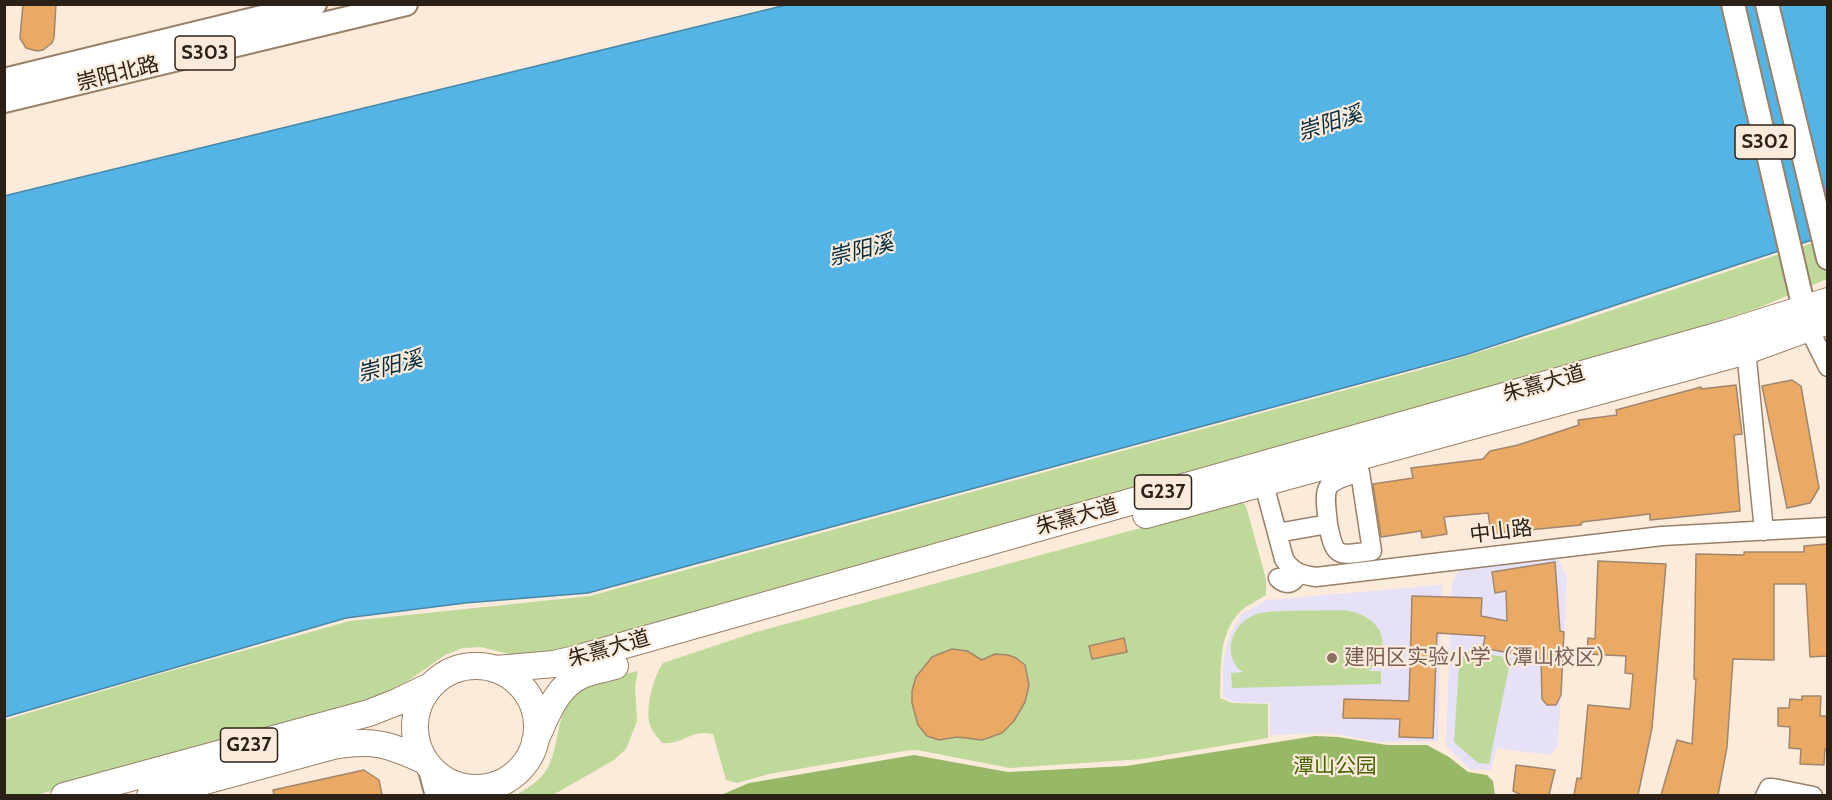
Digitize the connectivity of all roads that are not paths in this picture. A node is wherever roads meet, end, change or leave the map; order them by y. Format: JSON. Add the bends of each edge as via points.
{"nodes":[{"id":1,"x":315,"y":4,"type":"edge"},
{"id":2,"x":406,"y":4,"type":"edge"},
{"id":3,"x":1733,"y":4,"type":"edge"},
{"id":4,"x":1767,"y":4,"type":"edge"},
{"id":5,"x":4,"y":80,"type":"edge"},
{"id":6,"x":4,"y":101,"type":"edge"},
{"id":7,"x":1827,"y":258,"type":"edge"},
{"id":8,"x":1827,"y":301,"type":"edge"},
{"id":9,"x":1813,"y":319,"type":"edge"},
{"id":10,"x":1746,"y":350,"type":"junction"},
{"id":11,"x":1827,"y":367,"type":"edge"},
{"id":12,"x":1261,"y":475,"type":"junction"},
{"id":13,"x":1328,"y":524,"type":"dead end"},
{"id":14,"x":1827,"y":527,"type":"edge"},
{"id":15,"x":1764,"y":531,"type":"junction"},
{"id":16,"x":1277,"y":533,"type":"junction"},
{"id":17,"x":496,"y":669,"type":"junction"},
{"id":18,"x":430,"y":686,"type":"junction"},
{"id":19,"x":535,"y":741,"type":"junction"},
{"id":20,"x":427,"y":763,"type":"junction"},
{"id":21,"x":489,"y":790,"type":"edge"},
{"id":22,"x":64,"y":795,"type":"edge"},
{"id":23,"x":150,"y":795,"type":"edge"},
{"id":24,"x":437,"y":795,"type":"edge"},
{"id":25,"x":1765,"y":795,"type":"edge"},
{"id":26,"x":1813,"y":795,"type":"edge"}],
"edges":[{"from":1,"to":5,"type":"main road","name":"崇阳北路","number":"S303"},
{"from":2,"to":6,"type":"main road","name":"崇阳北路","number":"S303"},
{"from":3,"to":9,"type":"main road","number":"S302","via":[[1797,280]]},
{"from":4,"to":7,"type":"main road","number":"S302"},
{"from":8,"to":9,"type":"highway","name":"朱熹大道","number":"G237"},
{"from":9,"to":10,"type":"highway","name":"朱熹大道","number":"G237"},
{"from":9,"to":11,"type":"street"},
{"from":9,"to":12,"type":"highway","name":"朱熹大道","number":"G237"},
{"from":10,"to":12,"type":"highway","name":"朱熹大道","number":"G237"},
{"from":10,"to":15,"type":"street"},
{"from":12,"to":16,"type":"street","name":"中山路"},
{"from":12,"to":17,"type":"highway","name":"朱熹大道","number":"G237","via":[[579,658]]},
{"from":12,"to":19,"type":"highway","name":"朱熹大道","number":"G237","via":[[1073,534],[582,675],[559,694]]},
{"from":13,"to":16,"type":"street"},
{"from":14,"to":15,"type":"street","name":"中山路"},
{"from":15,"to":16,"type":"street","name":"中山路","via":[[1662,536],[1316,577],[1283,572]]},
{"from":17,"to":18,"type":"highway","number":"G237","via":[[460,667]]},
{"from":17,"to":19,"type":"highway","via":[[512,677],[533,705]]},
{"from":18,"to":20,"type":"highway","number":"G237","via":[[419,703],[415,722],[417,742]]},
{"from":18,"to":22,"type":"highway","number":"G237","via":[[369,712]]},
{"from":19,"to":21,"type":"highway","number":"G237","via":[[521,767]]},
{"from":20,"to":21,"type":"highway","number":"G237","via":[[453,783]]},
{"from":20,"to":23,"type":"highway","number":"G237","via":[[401,749],[358,741]]},
{"from":20,"to":24,"type":"main road"},
{"from":25,"to":26,"type":"street","via":[[1773,788]]}]}
